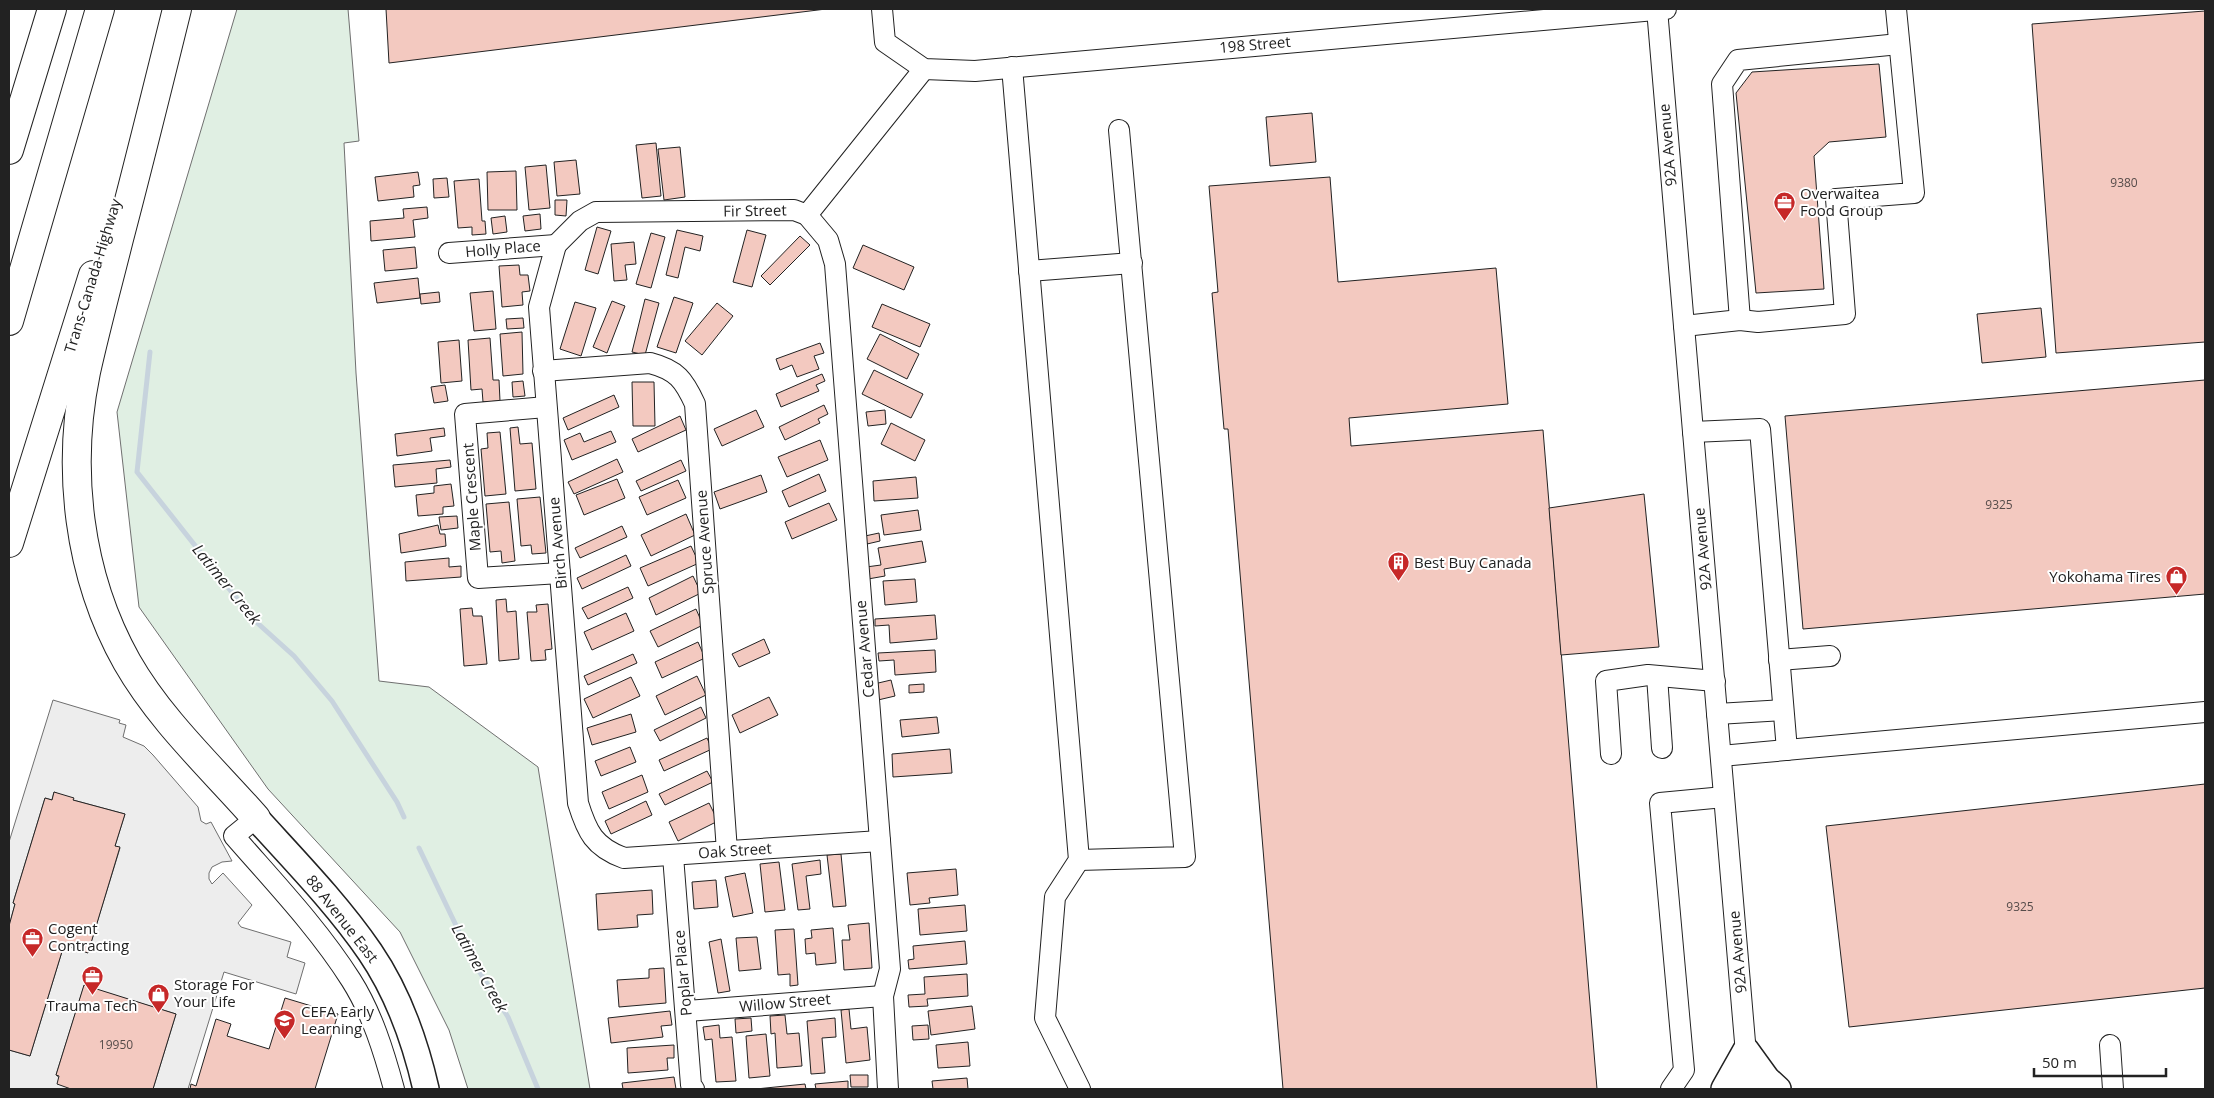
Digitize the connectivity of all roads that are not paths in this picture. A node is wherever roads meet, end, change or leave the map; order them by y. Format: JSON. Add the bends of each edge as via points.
{"nodes":[{"id":1,"x":52,"y":9,"type":"edge"},
{"id":2,"x":100,"y":9,"type":"edge"},
{"id":3,"x":177,"y":9,"type":"edge"},
{"id":4,"x":882,"y":9,"type":"edge"},
{"id":5,"x":1660,"y":9,"type":"edge"},
{"id":6,"x":1896,"y":9,"type":"edge"},
{"id":7,"x":1899,"y":44,"type":"junction"},
{"id":8,"x":1012,"y":67,"type":"junction"},
{"id":9,"x":924,"y":69,"type":"junction"},
{"id":10,"x":1119,"y":130,"type":"dead end"},
{"id":11,"x":9,"y":150,"type":"edge"},
{"id":12,"x":807,"y":215,"type":"junction"},
{"id":13,"x":556,"y":244,"type":"junction"},
{"id":14,"x":449,"y":253,"type":"dead end"},
{"id":15,"x":1132,"y":263,"type":"junction"},
{"id":16,"x":1029,"y":271,"type":"junction"},
{"id":17,"x":1740,"y":320,"type":"junction"},
{"id":18,"x":9,"y":321,"type":"edge"},
{"id":19,"x":1684,"y":326,"type":"junction"},
{"id":20,"x":543,"y":371,"type":"junction"},
{"id":21,"x":546,"y":407,"type":"junction"},
{"id":22,"x":1694,"y":432,"type":"junction"},
{"id":23,"x":9,"y":543,"type":"edge"},
{"id":24,"x":560,"y":573,"type":"junction"},
{"id":25,"x":1830,"y":656,"type":"dead end"},
{"id":26,"x":1779,"y":660,"type":"junction"},
{"id":27,"x":1657,"y":676,"type":"junction"},
{"id":28,"x":1715,"y":681,"type":"junction"},
{"id":29,"x":1783,"y":710,"type":"junction"},
{"id":30,"x":2205,"y":712,"type":"edge"},
{"id":31,"x":1718,"y":714,"type":"junction"},
{"id":32,"x":1662,"y":748,"type":"dead end"},
{"id":33,"x":1787,"y":750,"type":"junction"},
{"id":34,"x":1611,"y":754,"type":"dead end"},
{"id":35,"x":1721,"y":756,"type":"junction"},
{"id":36,"x":1724,"y":797,"type":"junction"},
{"id":37,"x":256,"y":818,"type":"junction"},
{"id":38,"x":594,"y":840,"type":"joint"},
{"id":39,"x":880,"y":841,"type":"junction"},
{"id":40,"x":727,"y":851,"type":"junction"},
{"id":41,"x":673,"y":856,"type":"junction"},
{"id":42,"x":1079,"y":860,"type":"junction"},
{"id":43,"x":883,"y":996,"type":"junction"},
{"id":44,"x":687,"y":1012,"type":"junction"},
{"id":45,"x":2110,"y":1045,"type":"dead end"},
{"id":46,"x":1746,"y":1050,"type":"junction"},
{"id":47,"x":394,"y":1089,"type":"edge"},
{"id":48,"x":426,"y":1089,"type":"edge"},
{"id":49,"x":694,"y":1089,"type":"edge"},
{"id":50,"x":888,"y":1089,"type":"edge"},
{"id":51,"x":1080,"y":1089,"type":"edge"},
{"id":52,"x":1671,"y":1089,"type":"edge"},
{"id":53,"x":1724,"y":1089,"type":"edge"},
{"id":54,"x":1749,"y":1089,"type":"edge"},
{"id":55,"x":1778,"y":1089,"type":"edge"},
{"id":56,"x":2114,"y":1089,"type":"edge"}],
"edges":[{"from":1,"to":11,"type":"highway"},
{"from":2,"to":18,"type":"highway"},
{"from":3,"to":23,"type":"highway","name":"Trans-Canada Highway"},
{"from":3,"to":37,"type":"highway","via":[[86,374],[78,439],[77,488],[82,534],[93,580],[126,661],[177,729]]},
{"from":4,"to":9,"type":"street","via":[[885,42]]},
{"from":5,"to":8,"type":"street","name":"198 Street"},
{"from":5,"to":19,"type":"street","name":"92A Avenue"},
{"from":6,"to":7,"type":"street"},
{"from":7,"to":17,"type":"street","via":[[1738,60],[1722,84]]},
{"from":7,"to":17,"type":"street","via":[[1914,193],[1836,199],[1845,314],[1758,322]]},
{"from":8,"to":9,"type":"street","name":"198 Street","via":[[975,71]]},
{"from":8,"to":16,"type":"street"},
{"from":9,"to":12,"type":"street","name":"Fir Street"},
{"from":10,"to":15,"type":"street"},
{"from":12,"to":13,"type":"street","name":"Fir Street","via":[[794,210],[596,212]]},
{"from":12,"to":39,"type":"street","name":"Cedar Avenue","via":[[828,240],[835,264]]},
{"from":13,"to":14,"type":"street","name":"Holly Place"},
{"from":13,"to":20,"type":"street","name":"Birch Avenue","via":[[539,307]]},
{"from":15,"to":16,"type":"street"},
{"from":15,"to":42,"type":"street","via":[[1185,857]]},
{"from":16,"to":42,"type":"street"},
{"from":17,"to":19,"type":"street"},
{"from":19,"to":22,"type":"street","name":"92A Avenue"},
{"from":20,"to":21,"type":"street","name":"Birch Avenue"},
{"from":20,"to":40,"type":"street","name":"Spruce Avenue","via":[[650,363],[677,374],[695,404]]},
{"from":21,"to":24,"type":"street","name":"Birch Avenue"},
{"from":21,"to":24,"type":"street","name":"Maple Crescent","via":[[465,414],[478,578]]},
{"from":22,"to":26,"type":"street","via":[[1760,429]]},
{"from":22,"to":28,"type":"street","name":"92A Avenue"},
{"from":24,"to":38,"type":"street","name":"Birch Avenue","via":[[578,803]]},
{"from":25,"to":26,"type":"street"},
{"from":26,"to":29,"type":"street"},
{"from":27,"to":28,"type":"street"},
{"from":27,"to":32,"type":"street"},
{"from":27,"to":34,"type":"street","via":[[1606,681]]},
{"from":28,"to":31,"type":"street","name":"92A Avenue"},
{"from":29,"to":31,"type":"street"},
{"from":29,"to":33,"type":"street"},
{"from":30,"to":33,"type":"street"},
{"from":31,"to":35,"type":"street","name":"92A Avenue"},
{"from":33,"to":35,"type":"street"},
{"from":35,"to":36,"type":"street","name":"92A Avenue"},
{"from":36,"to":46,"type":"street","name":"92A Avenue"},
{"from":36,"to":52,"type":"street","via":[[1660,803],[1684,1070]]},
{"from":37,"to":47,"type":"street","name":"88 Avenue East","via":[[234,836],[304,917],[352,981],[385,1055]]},
{"from":37,"to":48,"type":"main road","name":"88 Avenue East","via":[[313,880],[371,952],[395,996],[417,1049]]},
{"from":38,"to":41,"type":"street","name":"Oak Street","via":[[608,852],[624,858]]},
{"from":39,"to":40,"type":"street","name":"Oak Street"},
{"from":39,"to":43,"type":"street","name":"Cedar Avenue","via":[[890,969]]},
{"from":40,"to":41,"type":"street","name":"Oak Street"},
{"from":41,"to":44,"type":"street","name":"Poplar Place"},
{"from":42,"to":51,"type":"street","via":[[1055,897],[1045,1018]]},
{"from":43,"to":44,"type":"street","name":"Willow Street"},
{"from":43,"to":50,"type":"street","name":"Cedar Avenue"},
{"from":44,"to":49,"type":"street","name":"Poplar Place","via":[[691,1085]]},
{"from":45,"to":56,"type":"street"},
{"from":46,"to":53,"type":"main road"},
{"from":46,"to":54,"type":"street","name":"92A Avenue"},
{"from":46,"to":55,"type":"main road"}]}
